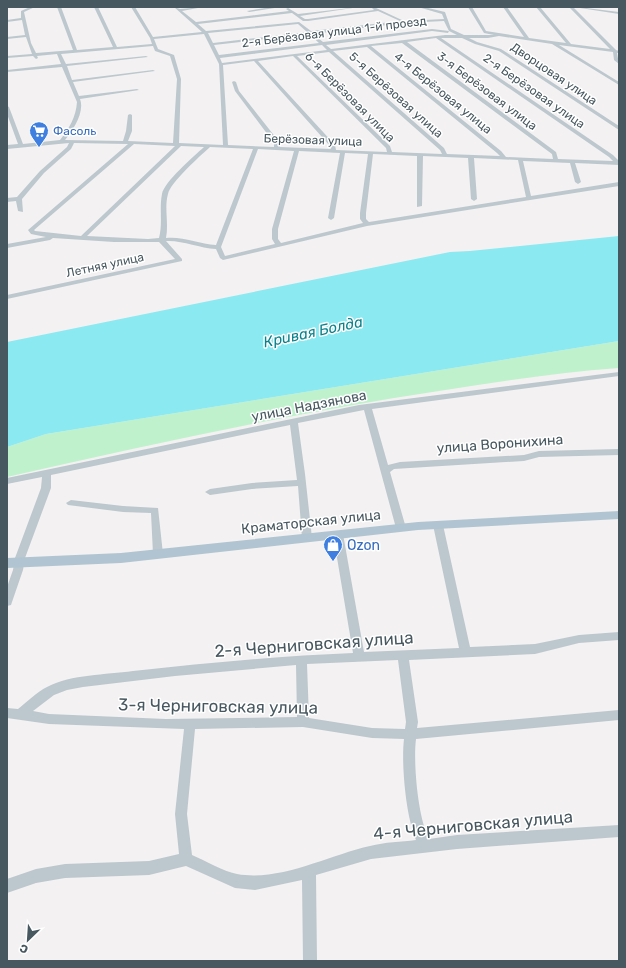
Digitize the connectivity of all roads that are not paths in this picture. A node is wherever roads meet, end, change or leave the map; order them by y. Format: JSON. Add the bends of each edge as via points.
{"nodes":[{"id":1,"x":33,"y":7,"type":"edge"},
{"id":2,"x":59,"y":7,"type":"edge"},
{"id":3,"x":96,"y":7,"type":"edge"},
{"id":4,"x":133,"y":7,"type":"edge"},
{"id":5,"x":201,"y":7,"type":"edge"},
{"id":6,"x":279,"y":7,"type":"edge"},
{"id":7,"x":285,"y":7,"type":"edge"},
{"id":8,"x":357,"y":7,"type":"edge"},
{"id":9,"x":372,"y":7,"type":"edge"},
{"id":10,"x":420,"y":7,"type":"edge"},
{"id":11,"x":470,"y":7,"type":"edge"},
{"id":12,"x":505,"y":7,"type":"edge"},
{"id":13,"x":538,"y":7,"type":"edge"},
{"id":14,"x":571,"y":7,"type":"edge"},
{"id":15,"x":580,"y":7,"type":"edge"},
{"id":16,"x":178,"y":8,"type":"edge"},
{"id":17,"x":379,"y":10,"type":"junction"},
{"id":18,"x":242,"y":12,"type":"dead end"},
{"id":19,"x":293,"y":12,"type":"junction"},
{"id":20,"x":618,"y":13,"type":"edge"},
{"id":21,"x":220,"y":15,"type":"dead end"},
{"id":22,"x":298,"y":15,"type":"junction"},
{"id":23,"x":24,"y":19,"type":"junction"},
{"id":24,"x":190,"y":19,"type":"junction"},
{"id":25,"x":446,"y":20,"type":"junction"},
{"id":26,"x":7,"y":21,"type":"edge"},
{"id":27,"x":418,"y":21,"type":"junction"},
{"id":28,"x":404,"y":22,"type":"junction"},
{"id":29,"x":196,"y":23,"type":"junction"},
{"id":30,"x":439,"y":30,"type":"junction"},
{"id":31,"x":453,"y":32,"type":"junction"},
{"id":32,"x":206,"y":33,"type":"junction"},
{"id":33,"x":311,"y":33,"type":"junction"},
{"id":34,"x":500,"y":34,"type":"junction"},
{"id":35,"x":28,"y":36,"type":"junction"},
{"id":36,"x":462,"y":36,"type":"junction"},
{"id":37,"x":436,"y":37,"type":"junction"},
{"id":38,"x":7,"y":38,"type":"edge"},
{"id":39,"x":152,"y":38,"type":"junction"},
{"id":40,"x":527,"y":38,"type":"junction"},
{"id":41,"x":403,"y":41,"type":"junction"},
{"id":42,"x":554,"y":42,"type":"junction"},
{"id":43,"x":155,"y":44,"type":"junction"},
{"id":44,"x":211,"y":44,"type":"junction"},
{"id":45,"x":323,"y":44,"type":"junction"},
{"id":46,"x":569,"y":44,"type":"junction"},
{"id":47,"x":368,"y":46,"type":"junction"},
{"id":48,"x":115,"y":47,"type":"junction"},
{"id":49,"x":332,"y":50,"type":"junction"},
{"id":50,"x":75,"y":51,"type":"junction"},
{"id":51,"x":613,"y":51,"type":"junction"},
{"id":52,"x":619,"y":52,"type":"edge"},
{"id":53,"x":59,"y":53,"type":"junction"},
{"id":54,"x":34,"y":54,"type":"junction"},
{"id":55,"x":294,"y":55,"type":"junction"},
{"id":56,"x":146,"y":56,"type":"dead end"},
{"id":57,"x":7,"y":57,"type":"edge"},
{"id":58,"x":217,"y":57,"type":"junction"},
{"id":59,"x":255,"y":60,"type":"junction"},
{"id":60,"x":619,"y":63,"type":"edge"},
{"id":61,"x":221,"y":64,"type":"junction"},
{"id":62,"x":65,"y":66,"type":"junction"},
{"id":63,"x":39,"y":67,"type":"junction"},
{"id":64,"x":7,"y":71,"type":"edge"},
{"id":65,"x":152,"y":71,"type":"dead end"},
{"id":66,"x":71,"y":81,"type":"junction"},
{"id":67,"x":234,"y":82,"type":"dead end"},
{"id":68,"x":619,"y":84,"type":"edge"},
{"id":69,"x":137,"y":90,"type":"dead end"},
{"id":70,"x":78,"y":98,"type":"junction"},
{"id":71,"x":7,"y":107,"type":"edge"},
{"id":72,"x":130,"y":115,"type":"dead end"},
{"id":73,"x":619,"y":128,"type":"edge"},
{"id":74,"x":62,"y":141,"type":"junction"},
{"id":75,"x":73,"y":141,"type":"junction"},
{"id":76,"x":125,"y":142,"type":"junction"},
{"id":77,"x":132,"y":143,"type":"junction"},
{"id":78,"x":177,"y":144,"type":"junction"},
{"id":79,"x":21,"y":145,"type":"junction"},
{"id":80,"x":208,"y":146,"type":"junction"},
{"id":81,"x":226,"y":146,"type":"junction"},
{"id":82,"x":7,"y":147,"type":"edge"},
{"id":83,"x":256,"y":148,"type":"junction"},
{"id":84,"x":277,"y":148,"type":"junction"},
{"id":85,"x":297,"y":149,"type":"junction"},
{"id":86,"x":334,"y":151,"type":"junction"},
{"id":87,"x":343,"y":151,"type":"junction"},
{"id":88,"x":371,"y":152,"type":"junction"},
{"id":89,"x":390,"y":153,"type":"junction"},
{"id":90,"x":420,"y":154,"type":"junction"},
{"id":91,"x":445,"y":155,"type":"junction"},
{"id":92,"x":471,"y":156,"type":"junction"},
{"id":93,"x":504,"y":158,"type":"junction"},
{"id":94,"x":520,"y":158,"type":"junction"},
{"id":95,"x":556,"y":160,"type":"junction"},
{"id":96,"x":572,"y":161,"type":"junction"},
{"id":97,"x":618,"y":163,"type":"edge"},
{"id":98,"x":578,"y":182,"type":"dead end"},
{"id":99,"x":619,"y":184,"type":"edge"},
{"id":100,"x":529,"y":198,"type":"junction"},
{"id":101,"x":19,"y":199,"type":"junction"},
{"id":102,"x":474,"y":199,"type":"dead end"},
{"id":103,"x":7,"y":200,"type":"edge"},
{"id":104,"x":419,"y":206,"type":"dead end"},
{"id":105,"x":21,"y":211,"type":"dead end"},
{"id":106,"x":331,"y":218,"type":"dead end"},
{"id":107,"x":367,"y":224,"type":"junction"},
{"id":108,"x":53,"y":236,"type":"junction"},
{"id":109,"x":82,"y":238,"type":"junction"},
{"id":110,"x":162,"y":239,"type":"junction"},
{"id":111,"x":279,"y":245,"type":"junction"},
{"id":112,"x":7,"y":246,"type":"edge"},
{"id":113,"x":218,"y":247,"type":"junction"},
{"id":114,"x":7,"y":297,"type":"edge"},
{"id":115,"x":619,"y":374,"type":"edge"},
{"id":116,"x":367,"y":407,"type":"junction"},
{"id":117,"x":294,"y":422,"type":"junction"},
{"id":118,"x":619,"y":452,"type":"edge"},
{"id":119,"x":384,"y":471,"type":"junction"},
{"id":120,"x":46,"y":472,"type":"junction"},
{"id":121,"x":7,"y":481,"type":"edge"},
{"id":122,"x":301,"y":483,"type":"junction"},
{"id":123,"x":210,"y":492,"type":"dead end"},
{"id":124,"x":71,"y":503,"type":"dead end"},
{"id":125,"x":619,"y":515,"type":"edge"},
{"id":126,"x":438,"y":525,"type":"junction"},
{"id":127,"x":401,"y":528,"type":"junction"},
{"id":128,"x":338,"y":534,"type":"junction"},
{"id":129,"x":307,"y":538,"type":"junction"},
{"id":130,"x":158,"y":554,"type":"junction"},
{"id":131,"x":7,"y":563,"type":"edge"},
{"id":132,"x":19,"y":563,"type":"junction"},
{"id":133,"x":7,"y":602,"type":"edge"},
{"id":134,"x":619,"y":636,"type":"edge"},
{"id":135,"x":466,"y":653,"type":"junction"},
{"id":136,"x":403,"y":655,"type":"junction"},
{"id":137,"x":359,"y":657,"type":"junction"},
{"id":138,"x":301,"y":660,"type":"junction"},
{"id":139,"x":7,"y":713,"type":"edge"},
{"id":140,"x":20,"y":714,"type":"junction"},
{"id":141,"x":619,"y":715,"type":"edge"},
{"id":142,"x":303,"y":722,"type":"junction"},
{"id":143,"x":190,"y":724,"type":"junction"},
{"id":144,"x":410,"y":734,"type":"junction"},
{"id":145,"x":619,"y":831,"type":"edge"},
{"id":146,"x":425,"y":845,"type":"junction"},
{"id":147,"x":186,"y":859,"type":"junction"},
{"id":148,"x":309,"y":872,"type":"junction"},
{"id":149,"x":7,"y":886,"type":"edge"},
{"id":150,"x":310,"y":961,"type":"edge"}],
"edges":[{"from":1,"to":23,"type":"street","via":[[22,11]]},
{"from":2,"to":50,"type":"street"},
{"from":3,"to":48,"type":"street"},
{"from":4,"to":39,"type":"street"},
{"from":5,"to":16,"type":"street"},
{"from":6,"to":18,"type":"street"},
{"from":7,"to":19,"type":"street"},
{"from":8,"to":22,"type":"street"},
{"from":9,"to":17,"type":"street"},
{"from":10,"to":25,"type":"street","via":[[444,13]]},
{"from":11,"to":34,"type":"street","via":[[485,32]]},
{"from":12,"to":40,"type":"street"},
{"from":13,"to":46,"type":"street"},
{"from":14,"to":51,"type":"street"},
{"from":15,"to":20,"type":"street"},
{"from":16,"to":24,"type":"street"},
{"from":17,"to":22,"type":"street","via":[[308,20]]},
{"from":17,"to":28,"type":"street"},
{"from":19,"to":22,"type":"street"},
{"from":19,"to":29,"type":"street"},
{"from":21,"to":24,"type":"street"},
{"from":23,"to":26,"type":"street"},
{"from":23,"to":35,"type":"street"},
{"from":24,"to":29,"type":"street"},
{"from":25,"to":27,"type":"street"},
{"from":25,"to":31,"type":"street","via":[[448,28]]},
{"from":27,"to":28,"type":"street"},
{"from":27,"to":30,"type":"street"},
{"from":28,"to":33,"type":"street"},
{"from":29,"to":32,"type":"street"},
{"from":30,"to":31,"type":"street","name":"2-я Берёзовая улица 1-й проезд"},
{"from":30,"to":45,"type":"street","name":"2-я Берёзовая улица 1-й проезд"},
{"from":31,"to":36,"type":"street","name":"Дворцовая улица"},
{"from":32,"to":33,"type":"street","name":"5-я Берёзовая улица","via":[[300,23]]},
{"from":32,"to":39,"type":"street"},
{"from":32,"to":44,"type":"street"},
{"from":33,"to":44,"type":"street"},
{"from":33,"to":45,"type":"street","name":"5-я Берёзовая улица"},
{"from":34,"to":36,"type":"street"},
{"from":34,"to":40,"type":"street"},
{"from":35,"to":38,"type":"street"},
{"from":35,"to":54,"type":"street"},
{"from":36,"to":37,"type":"street"},
{"from":36,"to":73,"type":"street","name":"Дворцовая улица","via":[[500,50]]},
{"from":37,"to":41,"type":"street"},
{"from":37,"to":97,"type":"street","name":"2-я Берёзовая улица"},
{"from":39,"to":43,"type":"street"},
{"from":40,"to":42,"type":"street"},
{"from":41,"to":47,"type":"street"},
{"from":41,"to":95,"type":"street","name":"3-я Берёзовая улица","via":[[554,153]]},
{"from":42,"to":46,"type":"street"},
{"from":42,"to":68,"type":"street"},
{"from":43,"to":48,"type":"street"},
{"from":43,"to":78,"type":"street","via":[[158,51],[172,55],[178,74]]},
{"from":44,"to":58,"type":"street"},
{"from":45,"to":49,"type":"street","name":"5-я Берёзовая улица"},
{"from":45,"to":58,"type":"street","name":"2-я Берёзовая улица 1-й проезд"},
{"from":46,"to":51,"type":"street"},
{"from":47,"to":49,"type":"street"},
{"from":47,"to":93,"type":"street","name":"4-я Берёзовая улица"},
{"from":48,"to":50,"type":"street"},
{"from":49,"to":55,"type":"street"},
{"from":49,"to":91,"type":"street","name":"5-я Берёзовая улица","via":[[442,149]]},
{"from":50,"to":53,"type":"street"},
{"from":51,"to":52,"type":"street"},
{"from":51,"to":60,"type":"street"},
{"from":53,"to":54,"type":"street"},
{"from":53,"to":62,"type":"street"},
{"from":54,"to":57,"type":"street"},
{"from":54,"to":63,"type":"street"},
{"from":55,"to":59,"type":"street"},
{"from":55,"to":89,"type":"street","name":"6-я Берёзовая улица","via":[[388,147]]},
{"from":56,"to":62,"type":"street"},
{"from":58,"to":61,"type":"street"},
{"from":59,"to":61,"type":"street"},
{"from":59,"to":86,"type":"street","via":[[333,146]]},
{"from":61,"to":81,"type":"street"},
{"from":62,"to":63,"type":"street"},
{"from":62,"to":66,"type":"street"},
{"from":63,"to":64,"type":"street"},
{"from":65,"to":66,"type":"street"},
{"from":66,"to":70,"type":"street"},
{"from":67,"to":84,"type":"street","via":[[237,91],[277,143]]},
{"from":69,"to":70,"type":"street"},
{"from":70,"to":74,"type":"street","via":[[80,106],[70,130]]},
{"from":71,"to":79,"type":"street"},
{"from":72,"to":76,"type":"street"},
{"from":74,"to":75,"type":"street","name":"Берёзовая улица"},
{"from":74,"to":79,"type":"street","name":"Берёзовая улица"},
{"from":75,"to":76,"type":"street","name":"Берёзовая улица"},
{"from":75,"to":101,"type":"street"},
{"from":76,"to":77,"type":"street","name":"Берёзовая улица"},
{"from":77,"to":78,"type":"street","name":"Берёзовая улица"},
{"from":77,"to":108,"type":"street","via":[[31,230],[33,233]]},
{"from":78,"to":80,"type":"street","name":"Берёзовая улица"},
{"from":78,"to":109,"type":"street","via":[[176,148]]},
{"from":79,"to":82,"type":"street","name":"Берёзовая улица"},
{"from":80,"to":81,"type":"street","name":"Берёзовая улица"},
{"from":80,"to":110,"type":"street","via":[[165,192],[165,227]]},
{"from":81,"to":83,"type":"street","name":"Берёзовая улица"},
{"from":83,"to":84,"type":"street","name":"Берёзовая улица"},
{"from":83,"to":113,"type":"street"},
{"from":84,"to":85,"type":"street","name":"Берёзовая улица"},
{"from":85,"to":86,"type":"street","name":"Берёзовая улица"},
{"from":85,"to":111,"type":"street","via":[[275,229],[275,239]]},
{"from":86,"to":87,"type":"street","name":"Берёзовая улица"},
{"from":87,"to":88,"type":"street","name":"Берёзовая улица"},
{"from":87,"to":106,"type":"street"},
{"from":88,"to":89,"type":"street","name":"Берёзовая улица"},
{"from":88,"to":107,"type":"street","via":[[363,219]]},
{"from":89,"to":90,"type":"street","name":"Берёзовая улица"},
{"from":90,"to":91,"type":"street","name":"Берёзовая улица"},
{"from":90,"to":104,"type":"street"},
{"from":91,"to":92,"type":"street","name":"Берёзовая улица"},
{"from":92,"to":93,"type":"street","name":"Берёзовая улица"},
{"from":92,"to":102,"type":"street"},
{"from":93,"to":94,"type":"street","name":"Берёзовая улица"},
{"from":94,"to":95,"type":"street","name":"Берёзовая улица"},
{"from":94,"to":100,"type":"street"},
{"from":95,"to":96,"type":"street","name":"Берёзовая улица"},
{"from":96,"to":97,"type":"street","name":"Берёзовая улица"},
{"from":96,"to":98,"type":"street"},
{"from":99,"to":100,"type":"street"},
{"from":100,"to":107,"type":"street"},
{"from":101,"to":103,"type":"street"},
{"from":101,"to":105,"type":"street"},
{"from":107,"to":111,"type":"street"},
{"from":108,"to":109,"type":"street"},
{"from":108,"to":112,"type":"street"},
{"from":109,"to":110,"type":"street","via":[[136,241]]},
{"from":110,"to":113,"type":"street","via":[[172,238],[202,246]]},
{"from":110,"to":114,"type":"street","name":"Летняя улица","via":[[164,245],[180,260]]},
{"from":111,"to":113,"type":"street","via":[[223,258]]},
{"from":115,"to":116,"type":"street","name":"улица Надзянова"},
{"from":116,"to":117,"type":"street","name":"улица Надзянова"},
{"from":116,"to":119,"type":"street"},
{"from":117,"to":120,"type":"street","name":"улица Надзянова"},
{"from":117,"to":122,"type":"street"},
{"from":118,"to":119,"type":"street","name":"улица Воронихина","via":[[539,454],[524,458],[400,465]]},
{"from":119,"to":127,"type":"street"},
{"from":120,"to":121,"type":"street","name":"улица Надзянова"},
{"from":120,"to":132,"type":"street","via":[[46,488]]},
{"from":122,"to":123,"type":"street"},
{"from":122,"to":129,"type":"street"},
{"from":124,"to":130,"type":"street","via":[[155,510]]},
{"from":125,"to":126,"type":"main road","name":"Краматорская улица"},
{"from":126,"to":127,"type":"main road","name":"Краматорская улица"},
{"from":126,"to":135,"type":"street"},
{"from":127,"to":128,"type":"main road","name":"Краматорская улица"},
{"from":128,"to":129,"type":"main road","name":"Краматорская улица"},
{"from":128,"to":137,"type":"street"},
{"from":129,"to":130,"type":"main road","name":"Краматорская улица"},
{"from":130,"to":132,"type":"main road","name":"Краматорская улица"},
{"from":131,"to":132,"type":"main road","name":"Краматорская улица"},
{"from":132,"to":133,"type":"street"},
{"from":134,"to":135,"type":"street","name":"2-я Черниговская улица","via":[[579,638],[535,649]]},
{"from":135,"to":136,"type":"street","name":"2-я Черниговская улица"},
{"from":136,"to":137,"type":"street","name":"2-я Черниговская улица"},
{"from":136,"to":144,"type":"street","via":[[412,722]]},
{"from":137,"to":138,"type":"street","name":"2-я Черниговская улица"},
{"from":138,"to":140,"type":"street","name":"2-я Черниговская улица","via":[[175,671],[67,685],[50,691]]},
{"from":138,"to":142,"type":"street"},
{"from":139,"to":140,"type":"street","name":"3-я Черниговская улица"},
{"from":140,"to":143,"type":"street","name":"3-я Черниговская улица","via":[[49,719]]},
{"from":141,"to":144,"type":"street","name":"3-я Черниговская улица"},
{"from":142,"to":143,"type":"street","name":"3-я Черниговская улица"},
{"from":142,"to":144,"type":"street","name":"3-я Черниговская улица","via":[[372,733]]},
{"from":143,"to":147,"type":"street","via":[[182,814]]},
{"from":144,"to":146,"type":"street","via":[[408,756],[416,823]]},
{"from":145,"to":146,"type":"street","name":"4-я Черниговская улица"},
{"from":146,"to":148,"type":"street","name":"4-я Черниговская улица","via":[[371,852]]},
{"from":147,"to":148,"type":"street","name":"4-я Черниговская улица","via":[[242,882],[255,883]]},
{"from":147,"to":149,"type":"street","via":[[149,868],[64,871],[36,876]]},
{"from":148,"to":150,"type":"street"}]}
